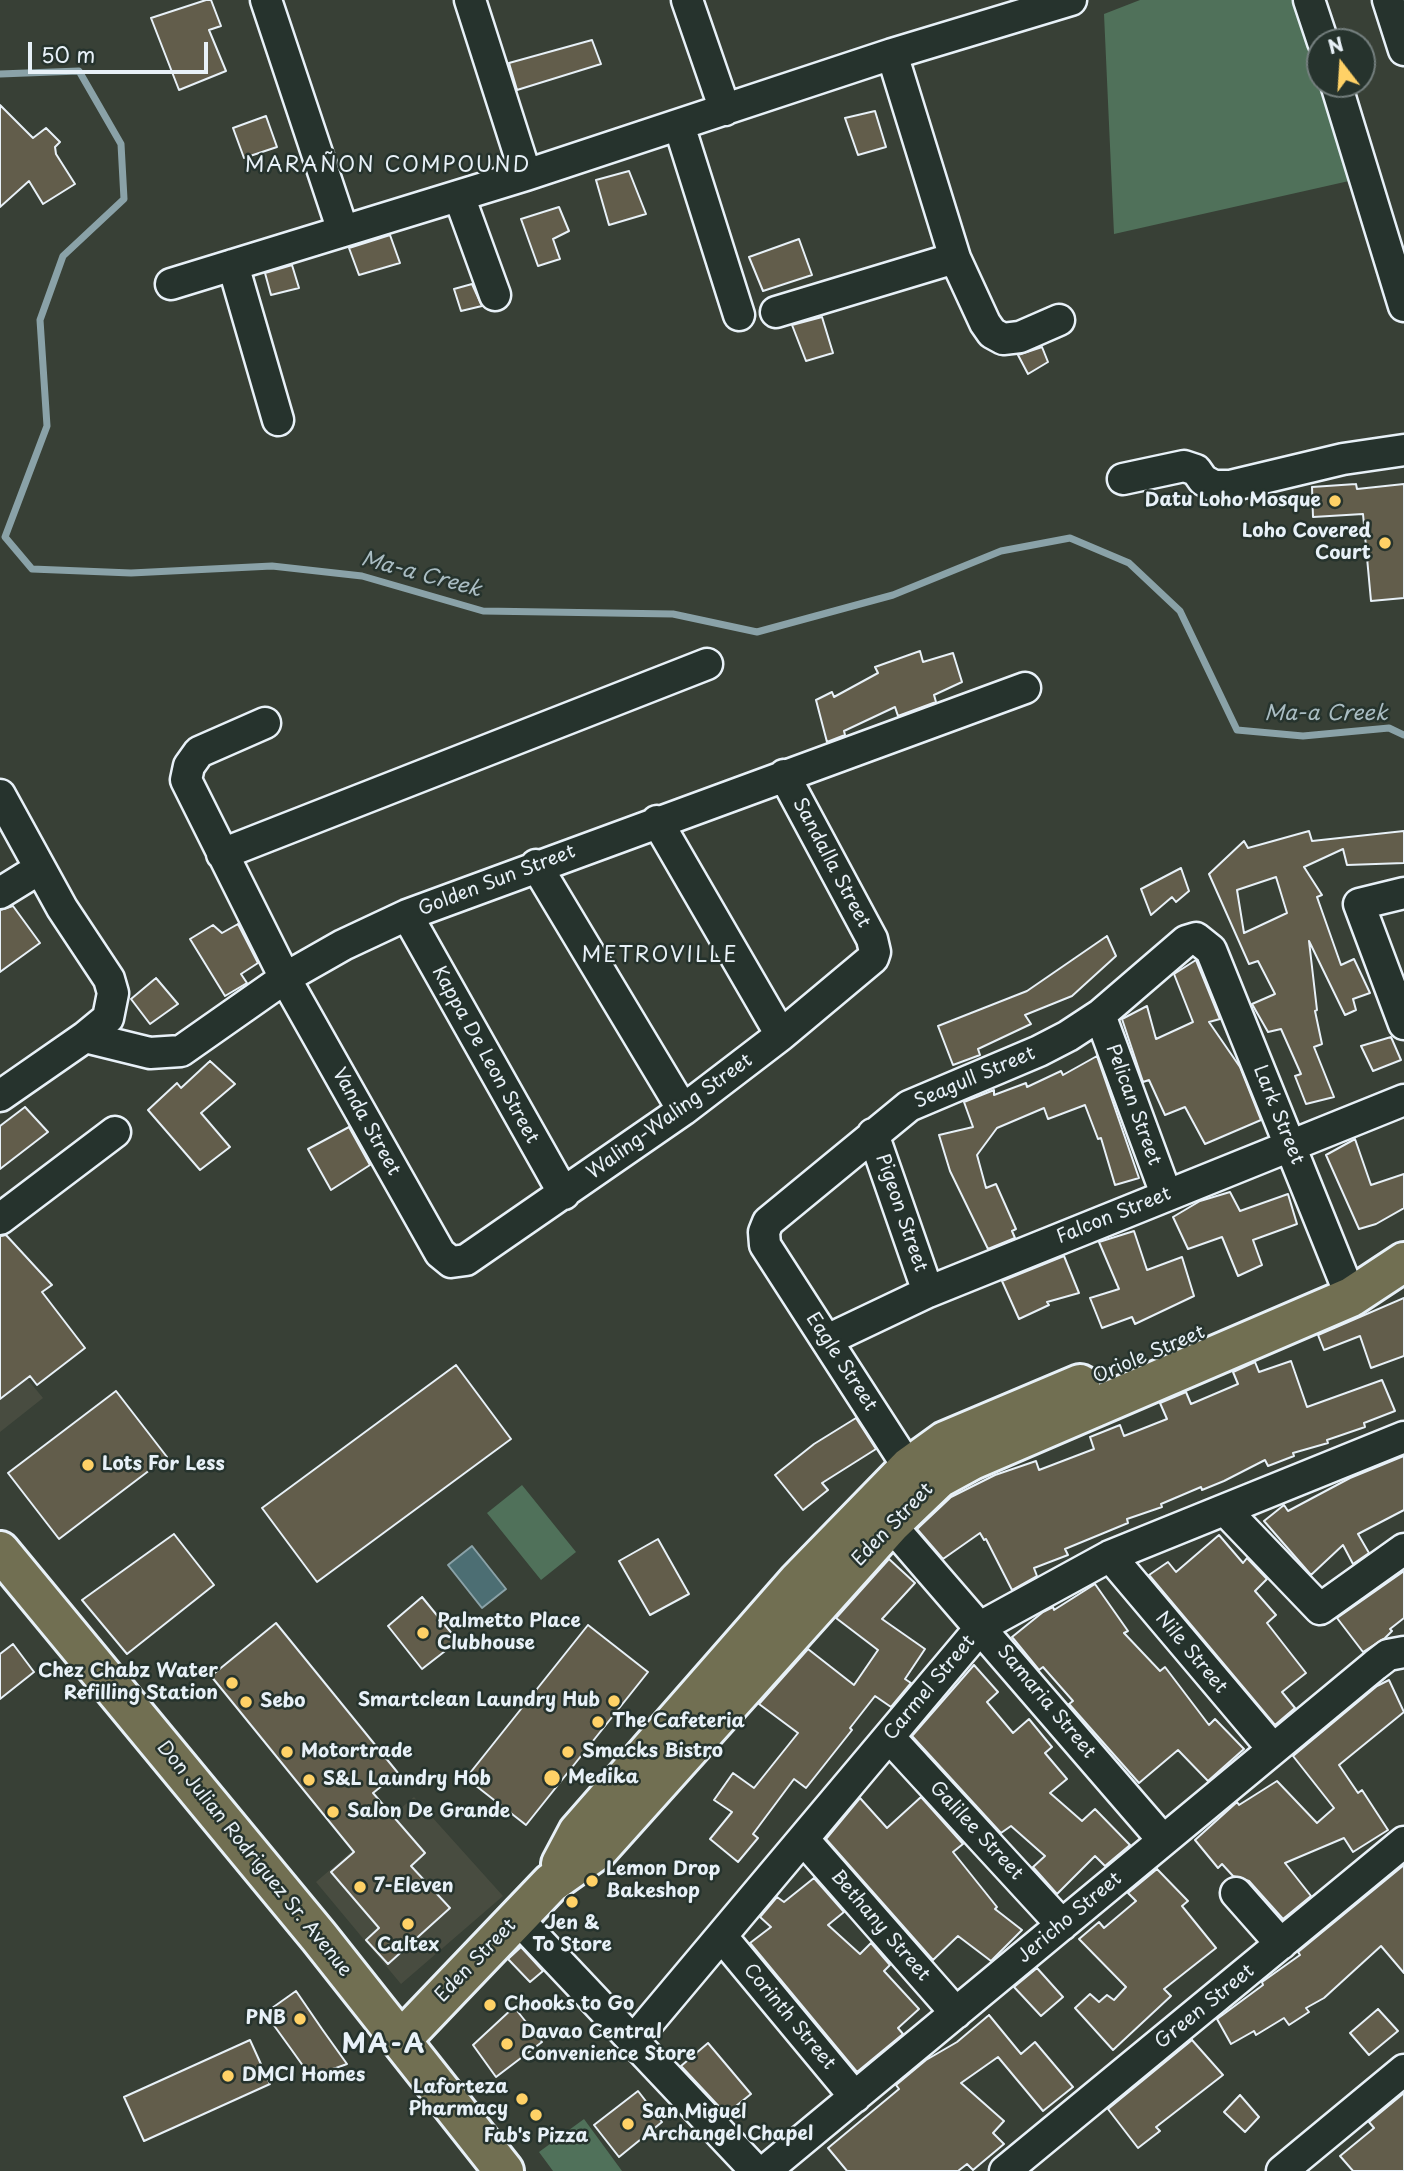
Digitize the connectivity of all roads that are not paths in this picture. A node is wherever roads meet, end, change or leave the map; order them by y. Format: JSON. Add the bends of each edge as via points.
{"nodes":[{"id":1,"x":266,"y":0,"type":"edge"},
{"id":2,"x":470,"y":0,"type":"edge"},
{"id":3,"x":687,"y":0,"type":"edge"},
{"id":4,"x":1071,"y":0,"type":"edge"},
{"id":5,"x":1309,"y":0,"type":"edge"},
{"id":6,"x":1388,"y":0,"type":"edge"},
{"id":7,"x":1318,"y":28,"type":"edge"},
{"id":8,"x":1404,"y":50,"type":"edge"},
{"id":9,"x":892,"y":54,"type":"junction"},
{"id":10,"x":1340,"y":98,"type":"edge"},
{"id":11,"x":725,"y":110,"type":"junction"},
{"id":12,"x":679,"y":125,"type":"junction"},
{"id":13,"x":526,"y":175,"type":"junction"},
{"id":14,"x":459,"y":196,"type":"junction"},
{"id":15,"x":343,"y":232,"type":"junction"},
{"id":16,"x":955,"y":258,"type":"junction"},
{"id":17,"x":233,"y":265,"type":"junction"},
{"id":18,"x":172,"y":284,"type":"dead end"},
{"id":19,"x":495,"y":296,"type":"dead end"},
{"id":20,"x":1404,"y":306,"type":"edge"},
{"id":21,"x":776,"y":312,"type":"dead end"},
{"id":22,"x":739,"y":314,"type":"dead end"},
{"id":23,"x":1059,"y":320,"type":"dead end"},
{"id":24,"x":278,"y":420,"type":"dead end"},
{"id":25,"x":1404,"y":450,"type":"edge"},
{"id":26,"x":1123,"y":479,"type":"dead end"},
{"id":27,"x":707,"y":664,"type":"dead end"},
{"id":28,"x":1025,"y":688,"type":"dead end"},
{"id":29,"x":265,"y":723,"type":"dead end"},
{"id":30,"x":784,"y":775,"type":"junction"},
{"id":31,"x":0,"y":795,"type":"edge"},
{"id":32,"x":657,"y":821,"type":"junction"},
{"id":33,"x":222,"y":854,"type":"junction"},
{"id":34,"x":536,"y":866,"type":"junction"},
{"id":35,"x":39,"y":869,"type":"junction"},
{"id":36,"x":0,"y":893,"type":"edge"},
{"id":37,"x":1404,"y":893,"type":"edge"},
{"id":38,"x":407,"y":915,"type":"junction"},
{"id":39,"x":1196,"y":938,"type":"joint"},
{"id":40,"x":875,"y":952,"type":"joint"},
{"id":41,"x":285,"y":978,"type":"junction"},
{"id":42,"x":1100,"y":1015,"type":"junction"},
{"id":43,"x":1404,"y":1024,"type":"edge"},
{"id":44,"x":781,"y":1035,"type":"junction"},
{"id":45,"x":85,"y":1037,"type":"junction"},
{"id":46,"x":0,"y":1096,"type":"edge"},
{"id":47,"x":1404,"y":1100,"type":"edge"},
{"id":48,"x":683,"y":1110,"type":"junction"},
{"id":49,"x":115,"y":1132,"type":"dead end"},
{"id":50,"x":873,"y":1134,"type":"junction"},
{"id":51,"x":1290,"y":1145,"type":"junction"},
{"id":52,"x":564,"y":1194,"type":"junction"},
{"id":53,"x":1166,"y":1194,"type":"junction"},
{"id":54,"x":0,"y":1219,"type":"edge"},
{"id":55,"x":764,"y":1232,"type":"joint"},
{"id":56,"x":452,"y":1262,"type":"joint"},
{"id":57,"x":1401,"y":1263,"type":"edge"},
{"id":58,"x":1347,"y":1285,"type":"junction"},
{"id":59,"x":928,"y":1292,"type":"junction"},
{"id":60,"x":827,"y":1340,"type":"junction"},
{"id":61,"x":1404,"y":1437,"type":"edge"},
{"id":62,"x":916,"y":1478,"type":"junction"},
{"id":63,"x":1226,"y":1511,"type":"junction"},
{"id":64,"x":882,"y":1513,"type":"junction"},
{"id":65,"x":1404,"y":1549,"type":"edge"},
{"id":66,"x":0,"y":1551,"type":"edge"},
{"id":67,"x":1110,"y":1556,"type":"junction"},
{"id":68,"x":982,"y":1626,"type":"junction"},
{"id":69,"x":1404,"y":1652,"type":"edge"},
{"id":70,"x":889,"y":1737,"type":"junction"},
{"id":71,"x":1273,"y":1749,"type":"junction"},
{"id":72,"x":804,"y":1840,"type":"junction"},
{"id":73,"x":1163,"y":1840,"type":"junction"},
{"id":74,"x":1404,"y":1842,"type":"edge"},
{"id":75,"x":1237,"y":1893,"type":"dead end"},
{"id":76,"x":517,"y":1918,"type":"junction"},
{"id":77,"x":1062,"y":1925,"type":"junction"},
{"id":78,"x":723,"y":1938,"type":"junction"},
{"id":79,"x":1281,"y":1944,"type":"junction"},
{"id":80,"x":956,"y":2012,"type":"junction"},
{"id":81,"x":402,"y":2039,"type":"junction"},
{"id":82,"x":633,"y":2040,"type":"junction"},
{"id":83,"x":1404,"y":2070,"type":"edge"},
{"id":84,"x":855,"y":2097,"type":"junction"},
{"id":85,"x":504,"y":2171,"type":"edge"},
{"id":86,"x":756,"y":2171,"type":"edge"},
{"id":87,"x":765,"y":2171,"type":"edge"},
{"id":88,"x":1005,"y":2171,"type":"edge"},
{"id":89,"x":1282,"y":2171,"type":"edge"}],
"edges":[{"from":1,"to":15,"type":"street"},
{"from":2,"to":13,"type":"street"},
{"from":3,"to":11,"type":"street"},
{"from":4,"to":9,"type":"street"},
{"from":5,"to":7,"type":"street"},
{"from":6,"to":8,"type":"street"},
{"from":9,"to":11,"type":"street"},
{"from":9,"to":16,"type":"street"},
{"from":10,"to":20,"type":"street"},
{"from":11,"to":12,"type":"street"},
{"from":12,"to":13,"type":"street"},
{"from":12,"to":22,"type":"street"},
{"from":13,"to":14,"type":"street"},
{"from":14,"to":15,"type":"street"},
{"from":14,"to":19,"type":"street"},
{"from":15,"to":17,"type":"street"},
{"from":16,"to":21,"type":"street"},
{"from":16,"to":23,"type":"street","via":[[992,332],[1003,339],[1020,337]]},
{"from":17,"to":18,"type":"street"},
{"from":17,"to":24,"type":"street"},
{"from":25,"to":26,"type":"street","via":[[1343,459],[1230,486],[1214,486],[1184,466]]},
{"from":27,"to":33,"type":"street"},
{"from":28,"to":30,"type":"street","name":"Golden Sun Street"},
{"from":29,"to":33,"type":"street","name":"Vanda Street","via":[[199,752],[189,766],[186,780]]},
{"from":30,"to":32,"type":"street","name":"Golden Sun Street"},
{"from":30,"to":40,"type":"street","name":"Sandalla Street"},
{"from":31,"to":35,"type":"street"},
{"from":32,"to":34,"type":"street","name":"Golden Sun Street"},
{"from":32,"to":44,"type":"street"},
{"from":33,"to":41,"type":"street","name":"Vanda Street"},
{"from":34,"to":38,"type":"street","name":"Golden Sun Street"},
{"from":34,"to":48,"type":"street"},
{"from":35,"to":36,"type":"street"},
{"from":35,"to":45,"type":"street","via":[[111,986],[108,1018]]},
{"from":37,"to":43,"type":"street","via":[[1359,904]]},
{"from":38,"to":41,"type":"street","name":"Golden Sun Street"},
{"from":38,"to":52,"type":"street","name":"Kappa De Leon Street"},
{"from":39,"to":42,"type":"street","name":"Seagull Street","via":[[1177,946]]},
{"from":39,"to":51,"type":"street","name":"Lark Street","via":[[1211,950]]},
{"from":40,"to":44,"type":"street","name":"Waling-Waling Street","via":[[867,964]]},
{"from":41,"to":45,"type":"street","name":"Golden Sun Street","via":[[181,1051],[150,1053]]},
{"from":41,"to":56,"type":"street","name":"Vanda Street","via":[[440,1253]]},
{"from":42,"to":50,"type":"street","name":"Seagull Street","via":[[1039,1051],[909,1106]]},
{"from":42,"to":53,"type":"street","name":"Pelican Street"},
{"from":44,"to":48,"type":"street","name":"Waling-Waling Street"},
{"from":45,"to":46,"type":"street"},
{"from":47,"to":51,"type":"street","name":"Falcon Street"},
{"from":48,"to":52,"type":"street","name":"Waling-Waling Street"},
{"from":49,"to":54,"type":"street"},
{"from":50,"to":55,"type":"street","name":"Seagull Street","via":[[774,1214]]},
{"from":50,"to":59,"type":"street","name":"Pigeon Street"},
{"from":51,"to":53,"type":"street","name":"Falcon Street"},
{"from":51,"to":58,"type":"street","name":"Lark Street"},
{"from":52,"to":56,"type":"street","name":"Waling-Waling Street","via":[[466,1260]]},
{"from":53,"to":59,"type":"street","name":"Falcon Street"},
{"from":55,"to":60,"type":"street","name":"Eagle Street","via":[[765,1245]]},
{"from":57,"to":58,"type":"main road","name":"Eden Street"},
{"from":58,"to":62,"type":"main road","name":"Eden Street","via":[[972,1460]]},
{"from":59,"to":60,"type":"street","name":"Falcon Street"},
{"from":60,"to":62,"type":"street","name":"Eagle Street"},
{"from":61,"to":63,"type":"street","name":"Carmel Street"},
{"from":62,"to":64,"type":"main road","name":"Eden Street"},
{"from":63,"to":65,"type":"street","via":[[1320,1609]]},
{"from":63,"to":67,"type":"street","name":"Carmel Street"},
{"from":64,"to":68,"type":"street","name":"Samaria Street"},
{"from":64,"to":76,"type":"main road","name":"Eden Street","via":[[798,1581],[578,1832],[551,1883]]},
{"from":66,"to":81,"type":"main road","name":"Don Julian Rodriguez Sr. Avenue"},
{"from":67,"to":68,"type":"street","name":"Carmel Street"},
{"from":67,"to":71,"type":"street","name":"Nile Street"},
{"from":68,"to":70,"type":"street","name":"Carmel Street"},
{"from":68,"to":73,"type":"street","name":"Samaria Street"},
{"from":69,"to":71,"type":"street","name":"Jericho Street","via":[[1388,1655]]},
{"from":70,"to":72,"type":"street","name":"Carmel Street"},
{"from":70,"to":77,"type":"street","name":"Galilee Street"},
{"from":71,"to":73,"type":"street","name":"Jericho Street"},
{"from":72,"to":78,"type":"street","name":"Carmel Street"},
{"from":72,"to":80,"type":"street","name":"Bethany Street"},
{"from":73,"to":77,"type":"street","name":"Jericho Street"},
{"from":74,"to":79,"type":"street","name":"Green Street"},
{"from":75,"to":79,"type":"street"},
{"from":76,"to":81,"type":"main road","name":"Eden Street"},
{"from":76,"to":82,"type":"street"},
{"from":77,"to":80,"type":"street","name":"Jericho Street"},
{"from":78,"to":82,"type":"street","name":"Carmel Street"},
{"from":78,"to":84,"type":"street","name":"Corinth Street"},
{"from":79,"to":88,"type":"street","name":"Green Street"},
{"from":80,"to":84,"type":"street","name":"Jericho Street"},
{"from":81,"to":85,"type":"main road","name":"Don Julian Rodriguez Sr. Avenue"},
{"from":82,"to":86,"type":"street"},
{"from":83,"to":89,"type":"street"},
{"from":84,"to":87,"type":"street","name":"Jericho Street"}]}
